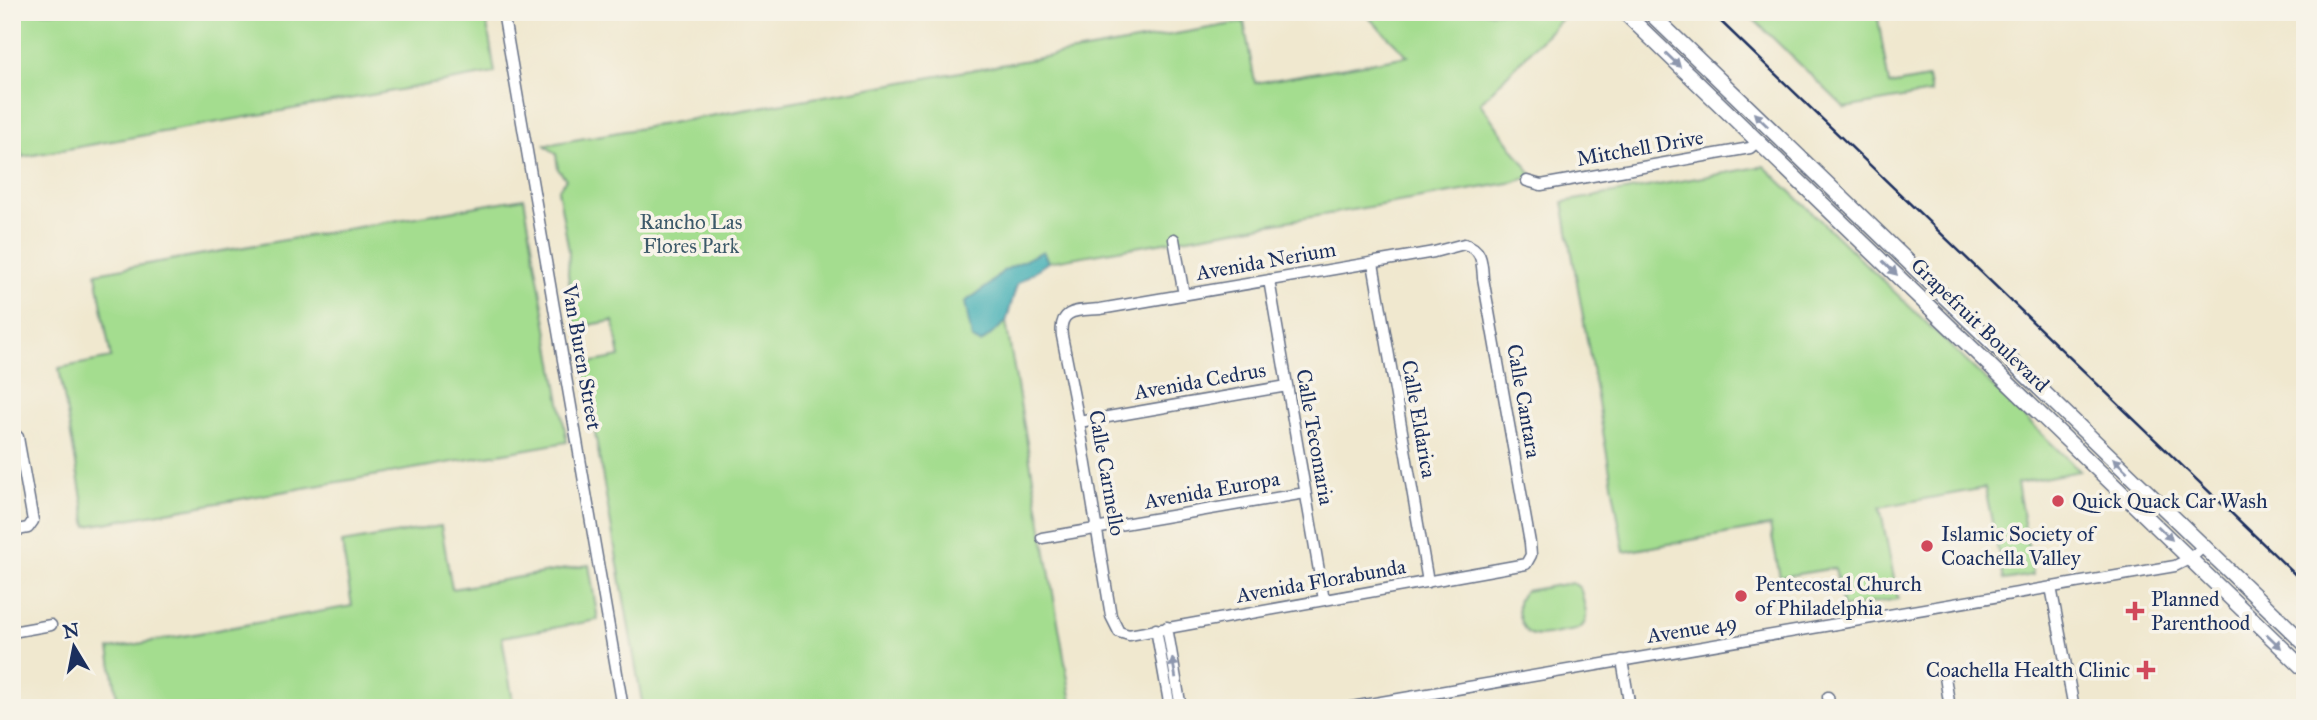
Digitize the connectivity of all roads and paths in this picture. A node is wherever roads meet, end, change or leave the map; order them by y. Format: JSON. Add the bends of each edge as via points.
{"nodes":[{"id":1,"x":503,"y":12,"type":"edge"},
{"id":2,"x":1624,"y":12,"type":"edge"},
{"id":3,"x":1649,"y":12,"type":"edge"},
{"id":4,"x":1758,"y":141,"type":"junction"},
{"id":5,"x":1527,"y":181,"type":"dead end"},
{"id":6,"x":1174,"y":239,"type":"dead end"},
{"id":7,"x":1475,"y":249,"type":"joint"},
{"id":8,"x":1906,"y":260,"type":"junction"},
{"id":9,"x":1373,"y":262,"type":"junction"},
{"id":10,"x":1269,"y":280,"type":"junction"},
{"id":11,"x":1184,"y":295,"type":"junction"},
{"id":12,"x":1064,"y":318,"type":"joint"},
{"id":13,"x":1287,"y":386,"type":"junction"},
{"id":14,"x":1079,"y":422,"type":"junction"},
{"id":15,"x":14,"y":433,"type":"edge"},
{"id":16,"x":1306,"y":493,"type":"junction"},
{"id":17,"x":1097,"y":529,"type":"junction"},
{"id":18,"x":12,"y":531,"type":"edge"},
{"id":19,"x":1042,"y":538,"type":"dead end"},
{"id":20,"x":2204,"y":546,"type":"junction"},
{"id":21,"x":2191,"y":558,"type":"junction"},
{"id":22,"x":1529,"y":560,"type":"joint"},
{"id":23,"x":1428,"y":582,"type":"junction"},
{"id":24,"x":2050,"y":587,"type":"junction"},
{"id":25,"x":1324,"y":600,"type":"junction"},
{"id":26,"x":51,"y":625,"type":"dead end"},
{"id":27,"x":1161,"y":628,"type":"junction"},
{"id":28,"x":12,"y":632,"type":"edge"},
{"id":29,"x":1119,"y":632,"type":"joint"},
{"id":30,"x":2305,"y":644,"type":"edge"},
{"id":31,"x":1622,"y":660,"type":"junction"},
{"id":32,"x":2305,"y":670,"type":"edge"},
{"id":33,"x":1945,"y":677,"type":"dead end"},
{"id":34,"x":623,"y":708,"type":"edge"},
{"id":35,"x":1170,"y":708,"type":"edge"},
{"id":36,"x":1181,"y":708,"type":"edge"},
{"id":37,"x":1346,"y":708,"type":"edge"},
{"id":38,"x":1630,"y":708,"type":"edge"},
{"id":39,"x":1950,"y":708,"type":"edge"},
{"id":40,"x":2074,"y":708,"type":"edge"}],
"edges":[{"from":1,"to":34,"type":"street","name":"Van Buren Street"},
{"from":2,"to":4,"type":"main road","name":"Grapefruit Boulevard","one_way":true},
{"from":8,"to":3,"type":"main road","name":"Grapefruit Boulevard","one_way":true},
{"from":4,"to":5,"type":"street","name":"Mitchell Drive","via":[[1750,148],[1541,185]]},
{"from":4,"to":8,"type":"main road","via":[[1782,150],[1878,243]]},
{"from":4,"to":21,"type":"main road","name":"Grapefruit Boulevard","one_way":true},
{"from":6,"to":11,"type":"street"},
{"from":7,"to":9,"type":"street","name":"Avenida Nerium","via":[[1464,244]]},
{"from":7,"to":22,"type":"street","name":"Calle Cantara","via":[[1481,258],[1530,543]]},
{"from":20,"to":8,"type":"main road","name":"Grapefruit Boulevard","one_way":true},
{"from":9,"to":10,"type":"street","name":"Avenida Nerium"},
{"from":9,"to":23,"type":"street","name":"Calle Eldarica"},
{"from":10,"to":11,"type":"street","name":"Avenida Nerium"},
{"from":10,"to":13,"type":"street","name":"Calle Tecomaria"},
{"from":11,"to":12,"type":"street","name":"Avenida Nerium","via":[[1073,311]]},
{"from":12,"to":14,"type":"street","name":"Calle Carmello","via":[[1061,329]]},
{"from":13,"to":14,"type":"street","name":"Avenida Cedrus"},
{"from":13,"to":16,"type":"street","name":"Calle Tecomaria"},
{"from":14,"to":17,"type":"street","name":"Calle Carmello"},
{"from":15,"to":18,"type":"street","via":[[32,526]]},
{"from":16,"to":17,"type":"street","name":"Avenida Europa"},
{"from":16,"to":25,"type":"street","name":"Calle Tecomaria"},
{"from":17,"to":19,"type":"street","name":"Avenida Europa"},
{"from":17,"to":29,"type":"street","name":"Calle Carmello","via":[[1111,616]]},
{"from":20,"to":21,"type":"street","name":"Avenue 49"},
{"from":20,"to":30,"type":"main road","name":"Grapefruit Boulevard"},
{"from":21,"to":24,"type":"street","name":"Avenue 49","via":[[2175,566]]},
{"from":21,"to":32,"type":"main road","name":"Grapefruit Boulevard","one_way":true},
{"from":22,"to":23,"type":"street","name":"Avenida Florabunda","via":[[1520,567]]},
{"from":23,"to":25,"type":"street","name":"Avenida Florabunda"},
{"from":24,"to":31,"type":"street","name":"Avenue 49"},
{"from":24,"to":40,"type":"street"},
{"from":25,"to":27,"type":"street","name":"Avenida Florabunda"},
{"from":26,"to":28,"type":"street"},
{"from":27,"to":29,"type":"street","name":"Avenida Florabunda","via":[[1129,635]]},
{"from":27,"to":35,"type":"street"},
{"from":36,"to":27,"type":"street","one_way":true},
{"from":31,"to":37,"type":"street","name":"Avenue 49"},
{"from":31,"to":38,"type":"street"},
{"from":33,"to":39,"type":"street"}]}
